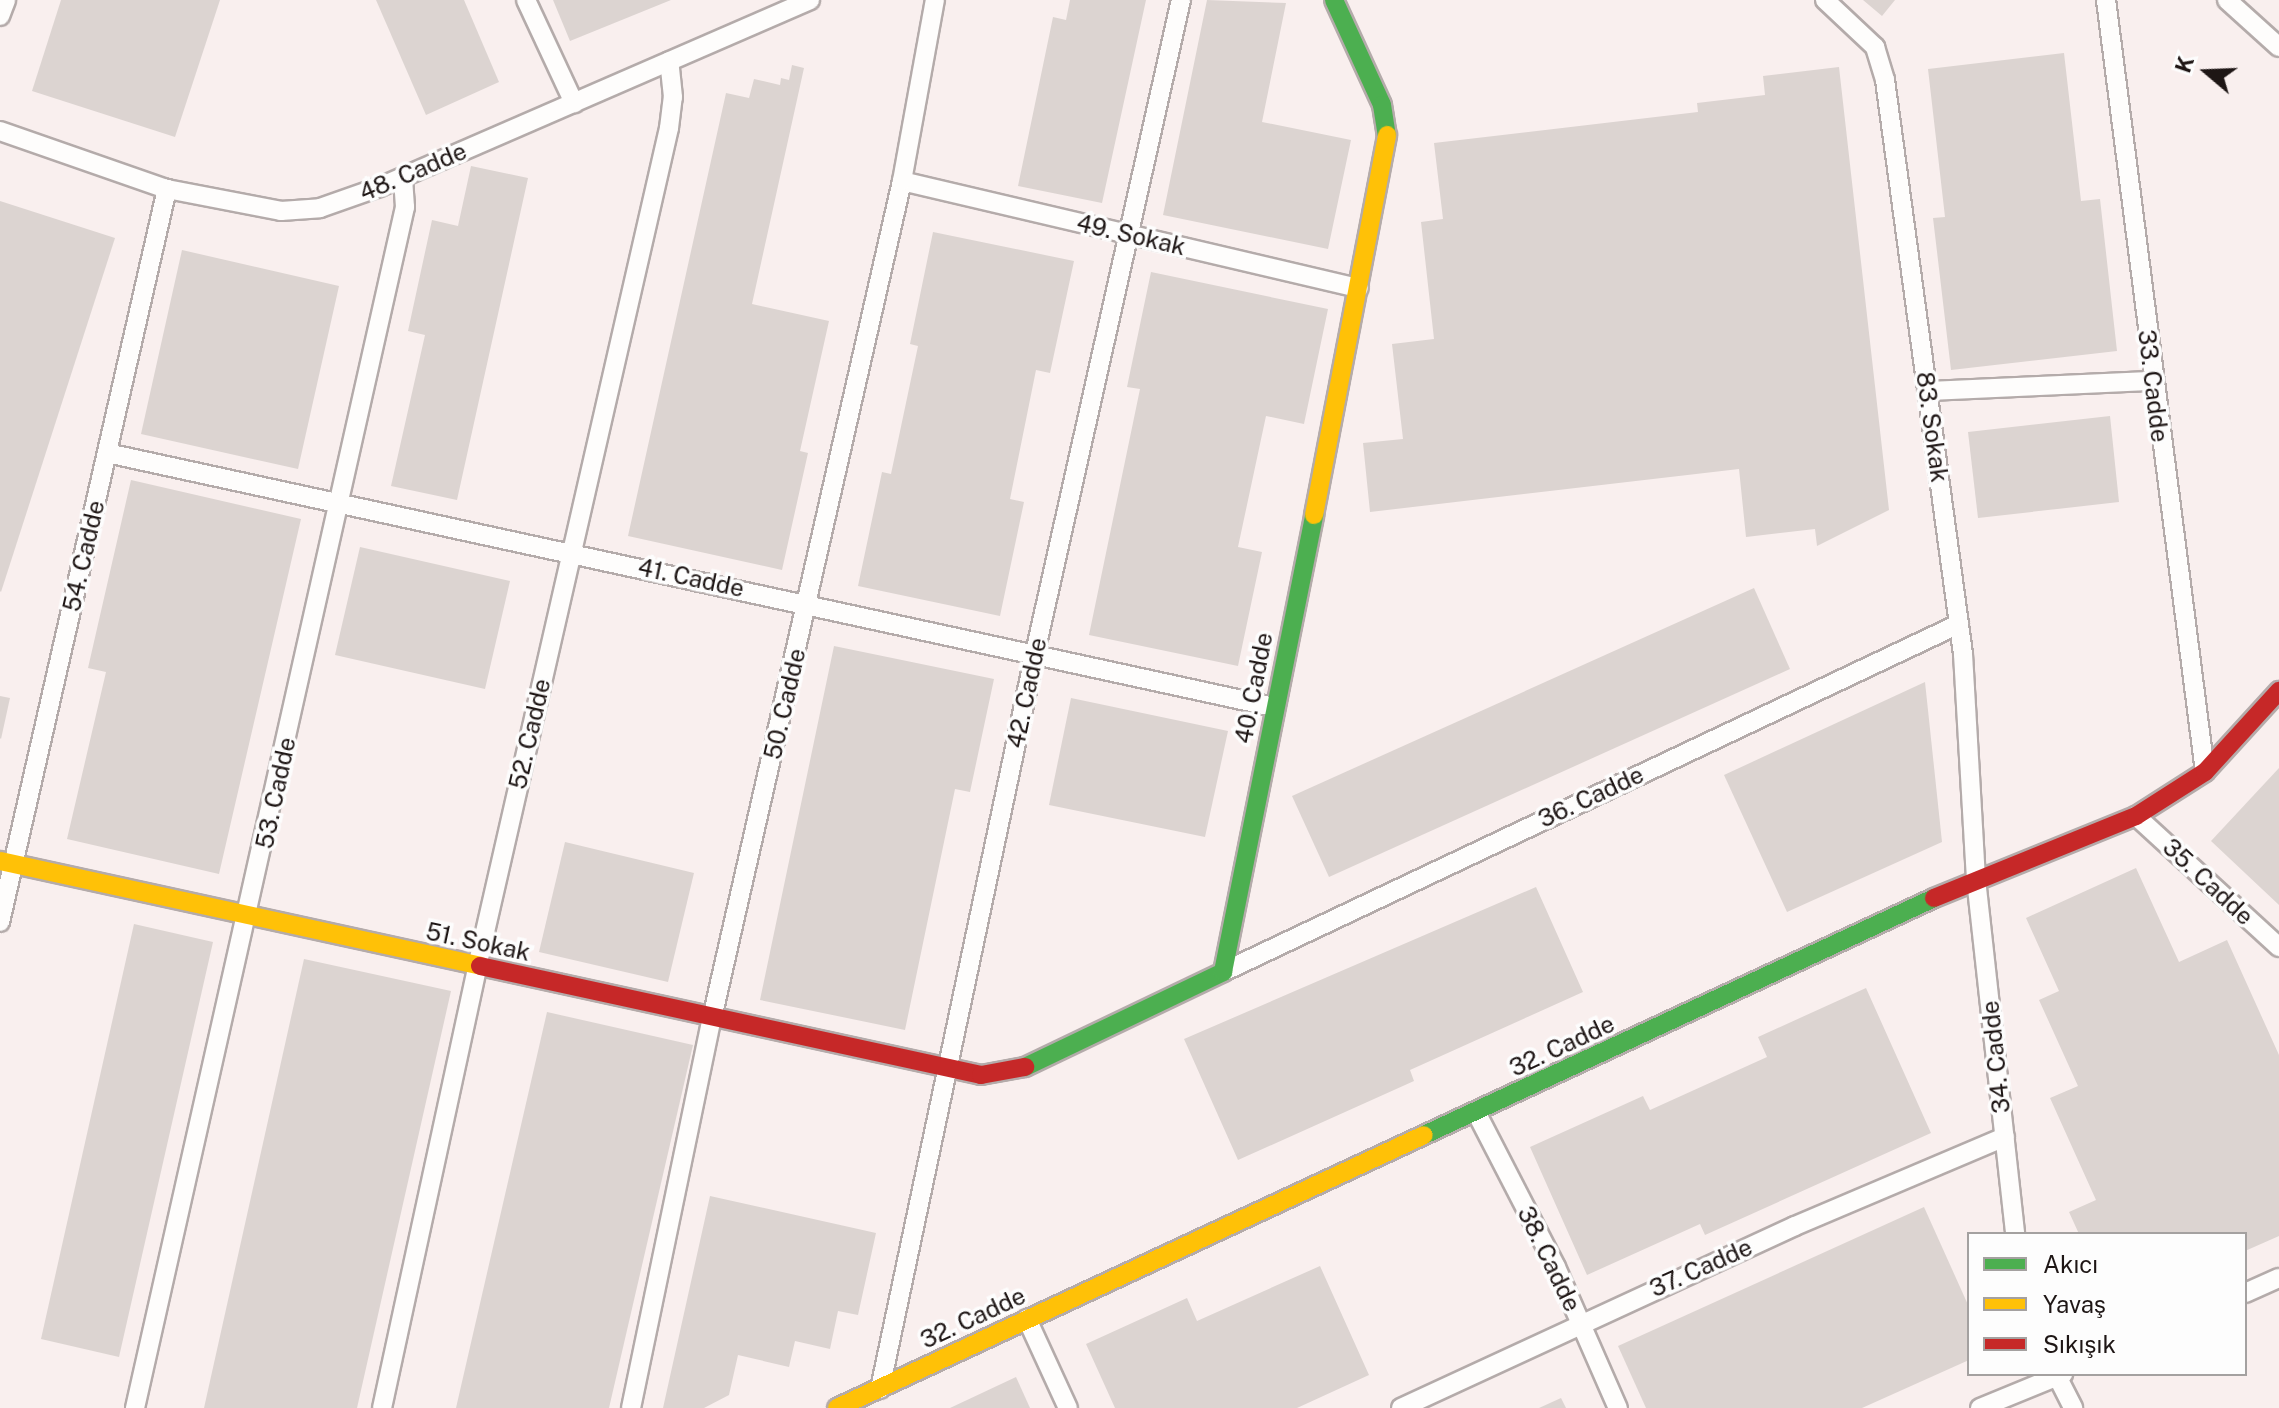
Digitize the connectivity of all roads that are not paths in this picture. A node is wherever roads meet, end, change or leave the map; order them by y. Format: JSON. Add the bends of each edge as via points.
{"nodes":[{"id":1,"x":6,"y":0,"type":"edge"},
{"id":2,"x":526,"y":0,"type":"edge"},
{"id":3,"x":810,"y":0,"type":"edge"},
{"id":4,"x":935,"y":0,"type":"edge"},
{"id":5,"x":1181,"y":0,"type":"edge"},
{"id":6,"x":1334,"y":0,"type":"edge"},
{"id":7,"x":1825,"y":0,"type":"edge"},
{"id":8,"x":2106,"y":0,"type":"edge"},
{"id":9,"x":2227,"y":0,"type":"edge"},
{"id":10,"x":0,"y":16,"type":"edge"},
{"id":11,"x":2279,"y":47,"type":"edge"},
{"id":12,"x":669,"y":61,"type":"junction"},
{"id":13,"x":574,"y":103,"type":"junction"},
{"id":14,"x":0,"y":131,"type":"edge"},
{"id":15,"x":403,"y":177,"type":"junction"},
{"id":16,"x":902,"y":181,"type":"junction"},
{"id":17,"x":167,"y":189,"type":"junction"},
{"id":18,"x":1129,"y":234,"type":"junction"},
{"id":19,"x":1359,"y":288,"type":"junction"},
{"id":20,"x":2151,"y":381,"type":"junction"},
{"id":21,"x":1927,"y":391,"type":"junction"},
{"id":22,"x":107,"y":453,"type":"junction"},
{"id":23,"x":337,"y":503,"type":"junction"},
{"id":24,"x":571,"y":553,"type":"junction"},
{"id":25,"x":808,"y":603,"type":"junction"},
{"id":26,"x":1959,"y":624,"type":"junction"},
{"id":27,"x":1035,"y":653,"type":"junction"},
{"id":28,"x":2279,"y":691,"type":"edge"},
{"id":29,"x":1274,"y":707,"type":"junction"},
{"id":30,"x":2205,"y":772,"type":"junction"},
{"id":31,"x":2136,"y":816,"type":"junction"},
{"id":32,"x":6,"y":863,"type":"edge"},
{"id":33,"x":1976,"y":879,"type":"junction"},
{"id":34,"x":249,"y":917,"type":"junction"},
{"id":35,"x":0,"y":922,"type":"edge"},
{"id":36,"x":2279,"y":947,"type":"edge"},
{"id":37,"x":477,"y":967,"type":"junction"},
{"id":38,"x":1223,"y":972,"type":"junction"},
{"id":39,"x":712,"y":1018,"type":"junction"},
{"id":40,"x":946,"y":1069,"type":"junction"},
{"id":41,"x":1476,"y":1112,"type":"junction"},
{"id":42,"x":2005,"y":1137,"type":"junction"},
{"id":43,"x":2015,"y":1232,"type":"edge"},
{"id":44,"x":2279,"y":1278,"type":"edge"},
{"id":45,"x":2247,"y":1292,"type":"edge"},
{"id":46,"x":1027,"y":1319,"type":"junction"},
{"id":47,"x":1580,"y":1323,"type":"junction"},
{"id":48,"x":2054,"y":1376,"type":"edge"},
{"id":49,"x":2060,"y":1376,"type":"edge"},
{"id":50,"x":2030,"y":1380,"type":"edge"},
{"id":51,"x":880,"y":1389,"type":"junction"},
{"id":52,"x":135,"y":1408,"type":"edge"},
{"id":53,"x":382,"y":1408,"type":"edge"},
{"id":54,"x":631,"y":1408,"type":"edge"},
{"id":55,"x":837,"y":1408,"type":"edge"},
{"id":56,"x":1068,"y":1408,"type":"edge"},
{"id":57,"x":1401,"y":1408,"type":"edge"},
{"id":58,"x":1618,"y":1408,"type":"edge"},
{"id":59,"x":1980,"y":1408,"type":"edge"},
{"id":60,"x":2073,"y":1408,"type":"edge"}],
"edges":[{"from":1,"to":10,"type":"street"},
{"from":2,"to":13,"type":"street"},
{"from":3,"to":12,"type":"street","name":"48. Cadde"},
{"from":4,"to":16,"type":"street","name":"50. Cadde"},
{"from":5,"to":18,"type":"street","name":"42. Cadde"},
{"from":6,"to":19,"type":"street","name":"40. Cadde","via":[[1386,120],[1383,171]]},
{"from":7,"to":21,"type":"street","name":"83. Sokak","via":[[1868,37],[1881,59]]},
{"from":8,"to":20,"type":"street","name":"33. Cadde"},
{"from":9,"to":11,"type":"street"},
{"from":12,"to":13,"type":"street","name":"48. Cadde"},
{"from":12,"to":24,"type":"street","name":"52. Cadde","via":[[669,128]]},
{"from":13,"to":15,"type":"street","name":"48. Cadde"},
{"from":14,"to":17,"type":"street","name":"48. Cadde"},
{"from":15,"to":17,"type":"street","name":"48. Cadde","via":[[340,202],[299,211]]},
{"from":15,"to":23,"type":"street","name":"53. Cadde","via":[[405,207]]},
{"from":16,"to":18,"type":"street","name":"49. Sokak"},
{"from":16,"to":25,"type":"street","name":"50. Cadde"},
{"from":17,"to":22,"type":"street","name":"54. Cadde"},
{"from":18,"to":19,"type":"street","name":"49. Sokak"},
{"from":18,"to":27,"type":"street","name":"42. Cadde"},
{"from":19,"to":29,"type":"street","name":"40. Cadde"},
{"from":20,"to":21,"type":"street"},
{"from":20,"to":30,"type":"street","name":"33. Cadde"},
{"from":21,"to":26,"type":"street","name":"83. Sokak"},
{"from":22,"to":23,"type":"street","name":"41. Cadde"},
{"from":22,"to":32,"type":"street","name":"54. Cadde"},
{"from":23,"to":24,"type":"street","name":"41. Cadde"},
{"from":23,"to":34,"type":"street","name":"53. Cadde"},
{"from":24,"to":25,"type":"street","name":"41. Cadde"},
{"from":24,"to":37,"type":"street","name":"52. Cadde"},
{"from":25,"to":27,"type":"street","name":"41. Cadde"},
{"from":25,"to":39,"type":"street","name":"50. Cadde"},
{"from":26,"to":33,"type":"street","name":"83. Sokak"},
{"from":26,"to":38,"type":"street","name":"36. Cadde"},
{"from":27,"to":29,"type":"street","name":"41. Cadde"},
{"from":27,"to":40,"type":"street","name":"42. Cadde"},
{"from":28,"to":30,"type":"street","name":"32. Cadde"},
{"from":29,"to":38,"type":"street","name":"40. Cadde"},
{"from":30,"to":31,"type":"street","name":"32. Cadde"},
{"from":31,"to":33,"type":"street","name":"32. Cadde"},
{"from":31,"to":36,"type":"street","name":"35. Cadde"},
{"from":32,"to":34,"type":"street","name":"51. Sokak"},
{"from":32,"to":35,"type":"street","name":"54. Cadde"},
{"from":33,"to":41,"type":"street","name":"32. Cadde"},
{"from":33,"to":42,"type":"street","name":"34. Cadde"},
{"from":34,"to":37,"type":"street","name":"51. Sokak"},
{"from":34,"to":52,"type":"street","name":"53. Cadde"},
{"from":37,"to":39,"type":"street","name":"51. Sokak"},
{"from":37,"to":53,"type":"street","name":"52. Cadde"},
{"from":38,"to":40,"type":"street","via":[[1008,1074]]},
{"from":39,"to":40,"type":"street","name":"51. Sokak"},
{"from":39,"to":54,"type":"street","name":"50. Cadde"},
{"from":40,"to":51,"type":"street","name":"42. Cadde"},
{"from":41,"to":46,"type":"street","name":"32. Cadde"},
{"from":41,"to":47,"type":"street","name":"38. Cadde"},
{"from":42,"to":43,"type":"street","name":"34. Cadde"},
{"from":42,"to":47,"type":"street","name":"37. Cadde"},
{"from":44,"to":45,"type":"street"},
{"from":46,"to":51,"type":"street","name":"32. Cadde"},
{"from":46,"to":56,"type":"street"},
{"from":47,"to":57,"type":"street","name":"37. Cadde"},
{"from":47,"to":58,"type":"street","name":"38. Cadde"},
{"from":48,"to":50,"type":"street"},
{"from":49,"to":60,"type":"street"},
{"from":50,"to":59,"type":"street"},
{"from":51,"to":55,"type":"street","name":"32. Cadde"}]}
